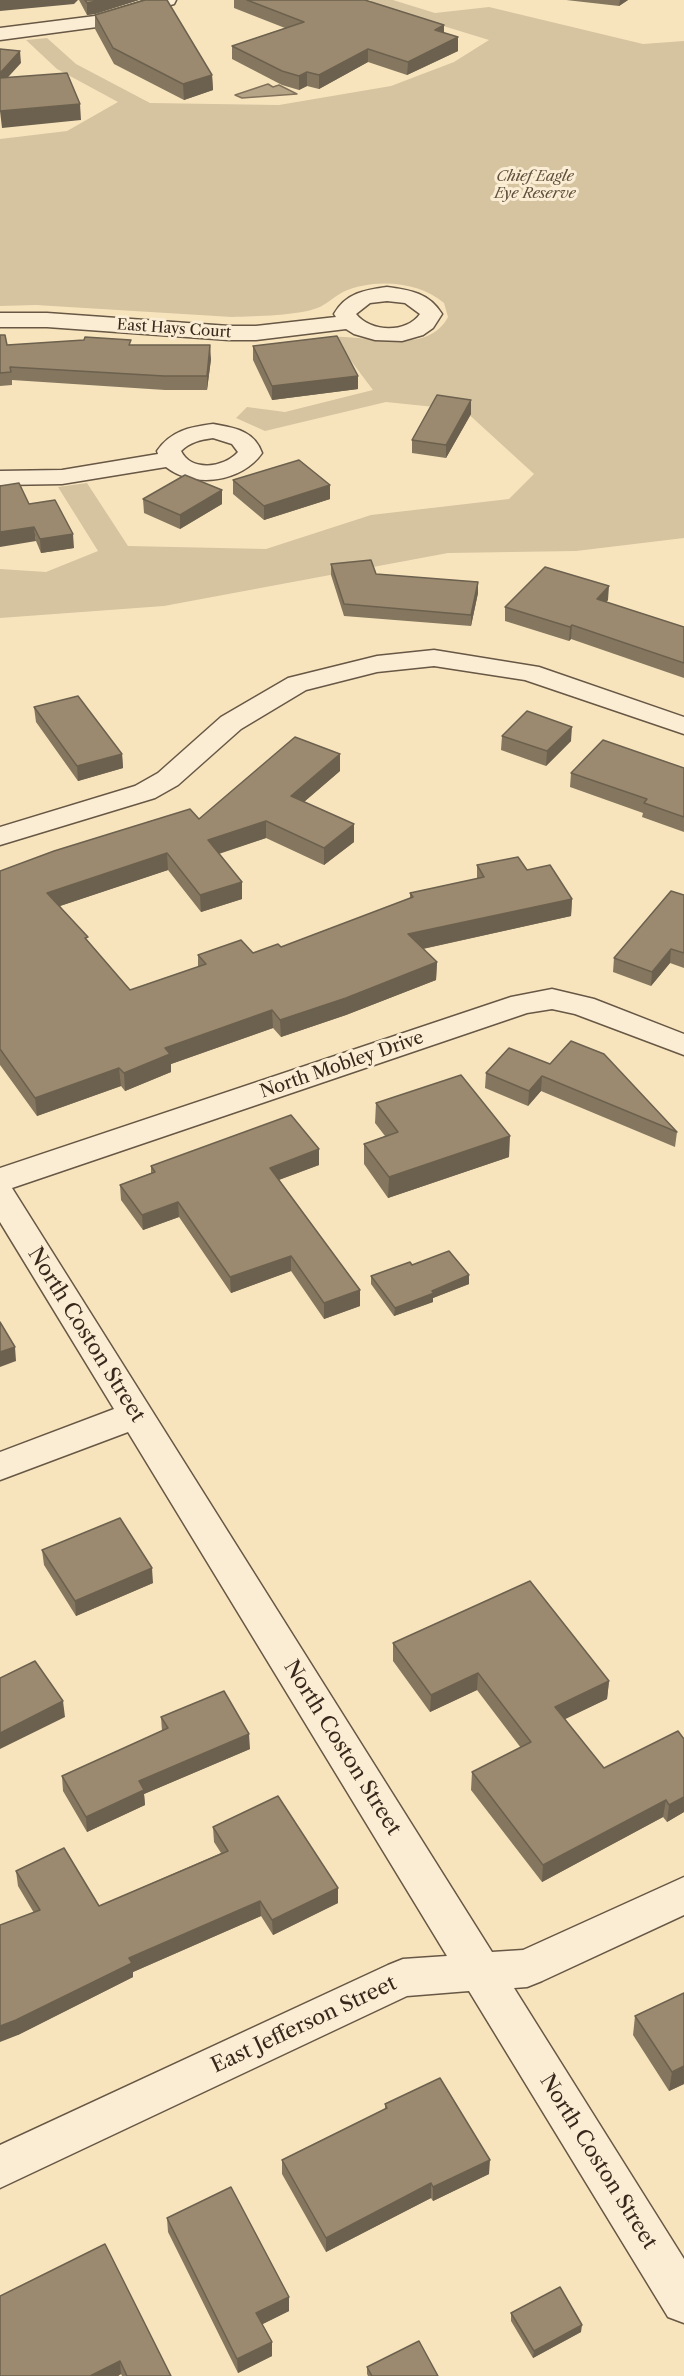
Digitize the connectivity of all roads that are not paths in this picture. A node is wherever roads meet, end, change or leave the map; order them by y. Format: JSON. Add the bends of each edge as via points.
{"nodes":[{"id":1,"x":167,"y":0,"type":"edge"},
{"id":2,"x":0,"y":34,"type":"edge"},
{"id":3,"x":0,"y":320,"type":"edge"},
{"id":4,"x":348,"y":322,"type":"dead end"},
{"id":5,"x":170,"y":459,"type":"dead end"},
{"id":6,"x":0,"y":478,"type":"edge"},
{"id":7,"x":684,"y":726,"type":"edge"},
{"id":8,"x":0,"y":836,"type":"edge"},
{"id":9,"x":684,"y":1045,"type":"edge"},
{"id":10,"x":0,"y":1179,"type":"edge"},
{"id":11,"x":0,"y":1195,"type":"edge"},
{"id":12,"x":135,"y":1415,"type":"junction"},
{"id":13,"x":0,"y":1466,"type":"edge"},
{"id":14,"x":684,"y":1895,"type":"edge"},
{"id":15,"x":479,"y":1971,"type":"junction"},
{"id":16,"x":0,"y":2167,"type":"edge"},
{"id":17,"x":684,"y":2301,"type":"edge"}],
"edges":[{"from":1,"to":2,"type":"street","via":[[97,21]]},
{"from":3,"to":4,"type":"street","name":"East Hays Court","via":[[229,333]]},
{"from":5,"to":6,"type":"street","via":[[62,477]]},
{"from":7,"to":8,"type":"street","via":[[530,673],[434,658],[377,664],[297,684],[231,723],[168,779],[145,792]]},
{"from":9,"to":10,"type":"street","name":"North Mobley Drive","via":[[583,1006],[552,999],[522,1004]]},
{"from":11,"to":12,"type":"street","name":"North Coston Street"},
{"from":12,"to":13,"type":"street"},
{"from":12,"to":15,"type":"street","name":"North Coston Street"},
{"from":14,"to":15,"type":"street","name":"East Jefferson Street","via":[[527,1968]]},
{"from":15,"to":16,"type":"street","name":"East Jefferson Street","via":[[403,1978]]},
{"from":15,"to":17,"type":"street","name":"North Coston Street"}]}
